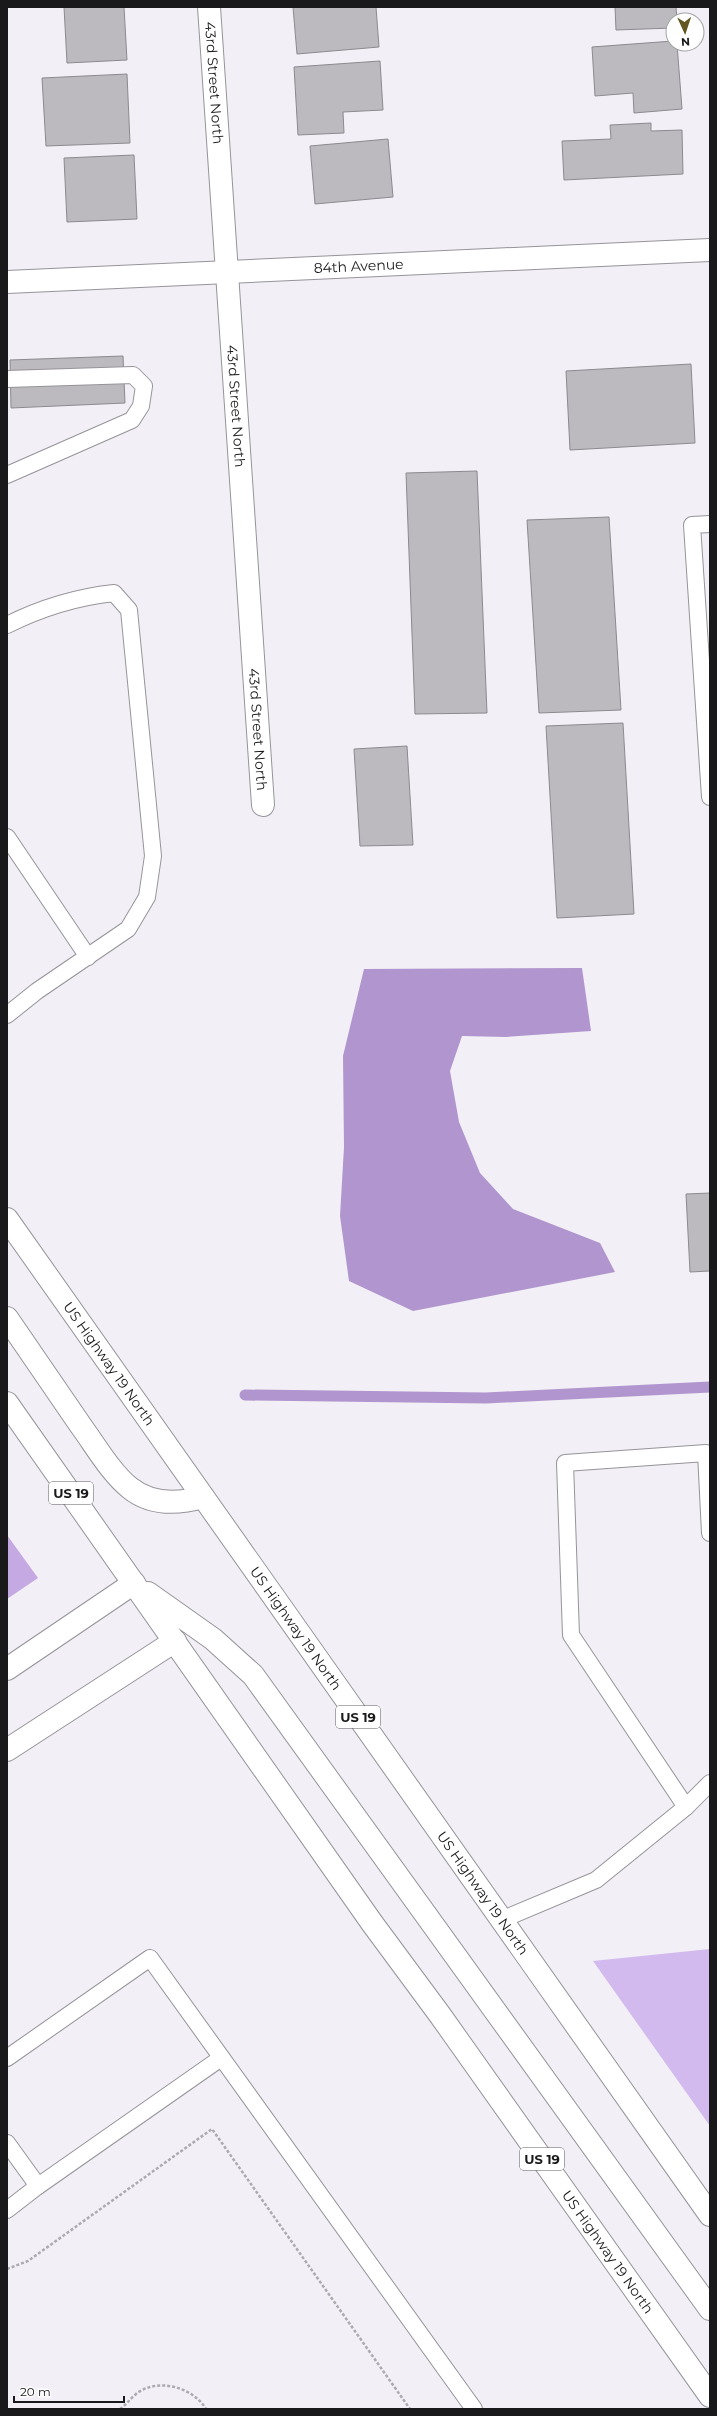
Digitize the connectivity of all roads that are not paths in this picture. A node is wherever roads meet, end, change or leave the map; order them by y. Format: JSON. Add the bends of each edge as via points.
{"nodes":[{"id":1,"x":209,"y":7,"type":"edge"},
{"id":2,"x":710,"y":250,"type":"edge"},
{"id":3,"x":225,"y":272,"type":"junction"},
{"id":4,"x":7,"y":282,"type":"edge"},
{"id":5,"x":7,"y":379,"type":"edge"},
{"id":6,"x":7,"y":475,"type":"edge"},
{"id":7,"x":710,"y":524,"type":"edge"},
{"id":8,"x":7,"y":625,"type":"edge"},
{"id":9,"x":710,"y":797,"type":"edge"},
{"id":10,"x":263,"y":805,"type":"dead end"},
{"id":11,"x":7,"y":837,"type":"edge"},
{"id":12,"x":88,"y":957,"type":"junction"},
{"id":13,"x":7,"y":1015,"type":"edge"},
{"id":14,"x":7,"y":1218,"type":"edge"},
{"id":15,"x":7,"y":1318,"type":"edge"},
{"id":16,"x":7,"y":1403,"type":"edge"},
{"id":17,"x":202,"y":1496,"type":"junction"},
{"id":18,"x":710,"y":1533,"type":"edge"},
{"id":19,"x":134,"y":1583,"type":"junction"},
{"id":20,"x":175,"y":1641,"type":"junction"},
{"id":21,"x":7,"y":1668,"type":"edge"},
{"id":22,"x":7,"y":1750,"type":"edge"},
{"id":23,"x":710,"y":1783,"type":"edge"},
{"id":24,"x":686,"y":1807,"type":"junction"},
{"id":25,"x":501,"y":1920,"type":"junction"},
{"id":26,"x":7,"y":2058,"type":"edge"},
{"id":27,"x":221,"y":2058,"type":"junction"},
{"id":28,"x":7,"y":2143,"type":"edge"},
{"id":29,"x":38,"y":2186,"type":"junction"},
{"id":30,"x":7,"y":2210,"type":"edge"},
{"id":31,"x":710,"y":2215,"type":"edge"},
{"id":32,"x":710,"y":2309,"type":"edge"},
{"id":33,"x":710,"y":2396,"type":"edge"},
{"id":34,"x":474,"y":2409,"type":"edge"}],
"edges":[{"from":1,"to":3,"type":"main road","name":"43rd Street North"},
{"from":2,"to":3,"type":"main road","name":"84th Avenue"},
{"from":3,"to":4,"type":"main road","name":"84th Avenue"},
{"from":3,"to":10,"type":"main road","name":"43rd Street North"},
{"from":5,"to":6,"type":"lane","via":[[134,375],[144,386],[140,406],[132,420]]},
{"from":7,"to":9,"type":"lane","via":[[692,525]]},
{"from":8,"to":12,"type":"lane","via":[[26,616],[93,595],[114,593],[129,610],[153,856],[147,897],[128,929]]},
{"from":11,"to":12,"type":"lane"},
{"from":12,"to":13,"type":"lane","via":[[37,991]]},
{"from":14,"to":17,"type":"main road","name":"US Highway 19 North","number":"US 19"},
{"from":15,"to":17,"type":"main road","via":[[102,1457],[130,1488],[147,1497],[166,1502],[185,1502]]},
{"from":16,"to":19,"type":"main road","name":"US Highway 19 North","number":"US 19"},
{"from":17,"to":25,"type":"main road","name":"US Highway 19 North","number":"US 19"},
{"from":18,"to":24,"type":"lane","via":[[706,1453],[565,1464],[571,1635]]},
{"from":19,"to":20,"type":"main road","name":"US Highway 19 North","number":"US 19"},
{"from":19,"to":21,"type":"main road"},
{"from":19,"to":32,"type":"main road","via":[[213,1639],[253,1675]]},
{"from":20,"to":22,"type":"main road"},
{"from":20,"to":33,"type":"main road","name":"US Highway 19 North","number":"US 19","via":[[372,1923],[440,2014]]},
{"from":23,"to":24,"type":"lane"},
{"from":24,"to":25,"type":"lane","via":[[596,1880]]},
{"from":25,"to":31,"type":"main road","name":"US Highway 19 North","number":"US 19"},
{"from":26,"to":27,"type":"lane","via":[[150,1958]]},
{"from":27,"to":29,"type":"lane"},
{"from":27,"to":34,"type":"lane"},
{"from":28,"to":29,"type":"lane"},
{"from":29,"to":30,"type":"lane"}]}
